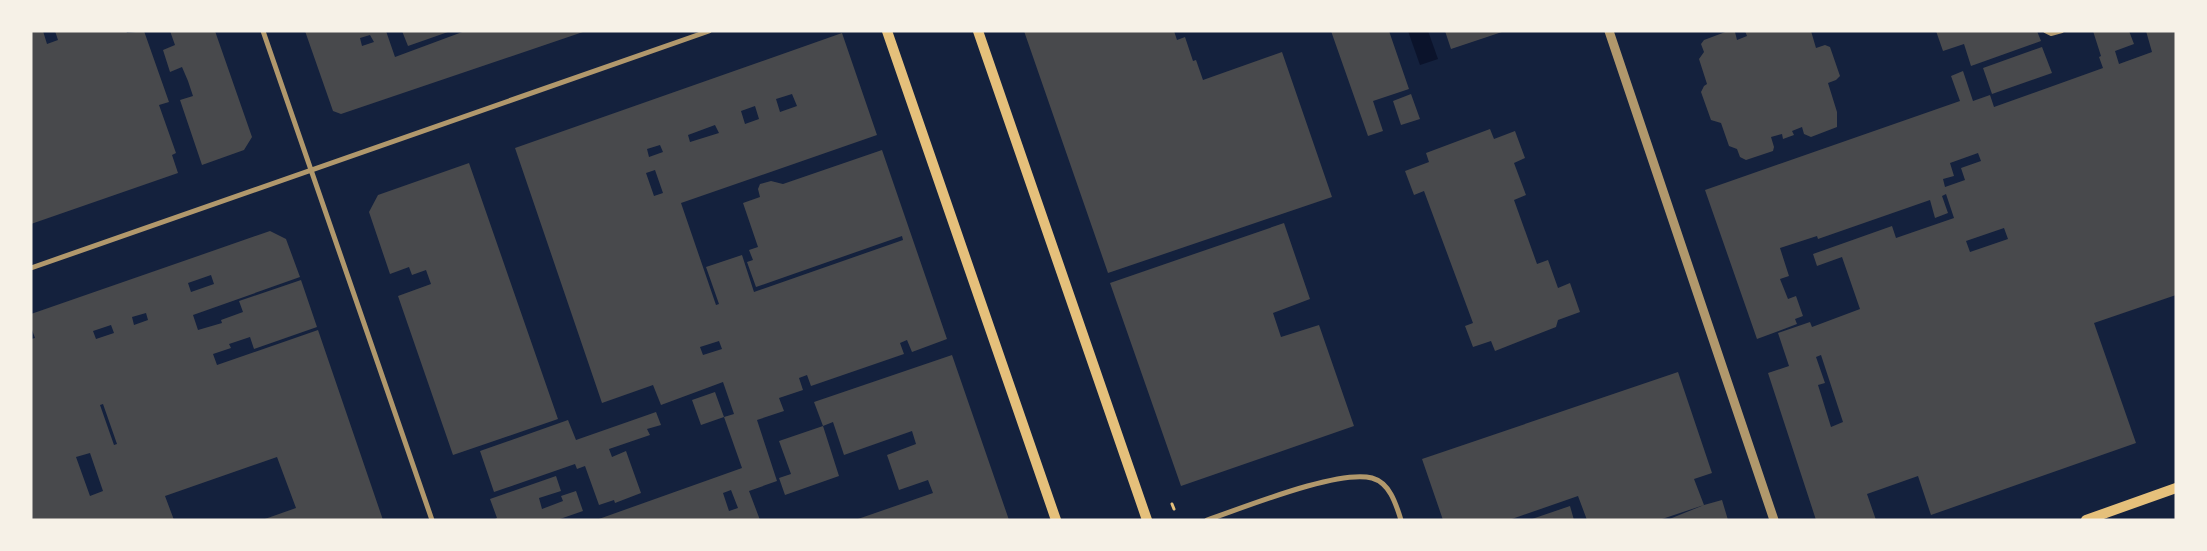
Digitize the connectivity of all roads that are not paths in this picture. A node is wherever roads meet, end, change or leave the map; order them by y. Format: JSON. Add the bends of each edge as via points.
{"nodes":[{"id":1,"x":263,"y":31,"type":"edge"},
{"id":2,"x":709,"y":31,"type":"edge"},
{"id":3,"x":887,"y":31,"type":"edge"},
{"id":4,"x":978,"y":31,"type":"edge"},
{"id":5,"x":1609,"y":31,"type":"edge"},
{"id":6,"x":2046,"y":31,"type":"edge"},
{"id":7,"x":2062,"y":31,"type":"edge"},
{"id":8,"x":311,"y":170,"type":"junction"},
{"id":9,"x":31,"y":268,"type":"edge"},
{"id":10,"x":2176,"y":488,"type":"edge"},
{"id":11,"x":432,"y":520,"type":"edge"},
{"id":12,"x":1056,"y":520,"type":"edge"},
{"id":13,"x":1147,"y":520,"type":"edge"},
{"id":14,"x":1207,"y":520,"type":"edge"},
{"id":15,"x":1401,"y":520,"type":"edge"},
{"id":16,"x":1774,"y":520,"type":"edge"},
{"id":17,"x":2086,"y":520,"type":"edge"}],
"edges":[{"from":1,"to":8,"type":"street"},
{"from":2,"to":8,"type":"street"},
{"from":3,"to":12,"type":"main road"},
{"from":4,"to":13,"type":"main road"},
{"from":5,"to":16,"type":"street"},
{"from":6,"to":7,"type":"lane","via":[[2051,34]]},
{"from":8,"to":9,"type":"street"},
{"from":8,"to":11,"type":"street"},
{"from":10,"to":17,"type":"main road"},
{"from":14,"to":15,"type":"street","via":[[1332,479],[1355,476],[1373,478],[1384,486],[1393,498]]}]}
